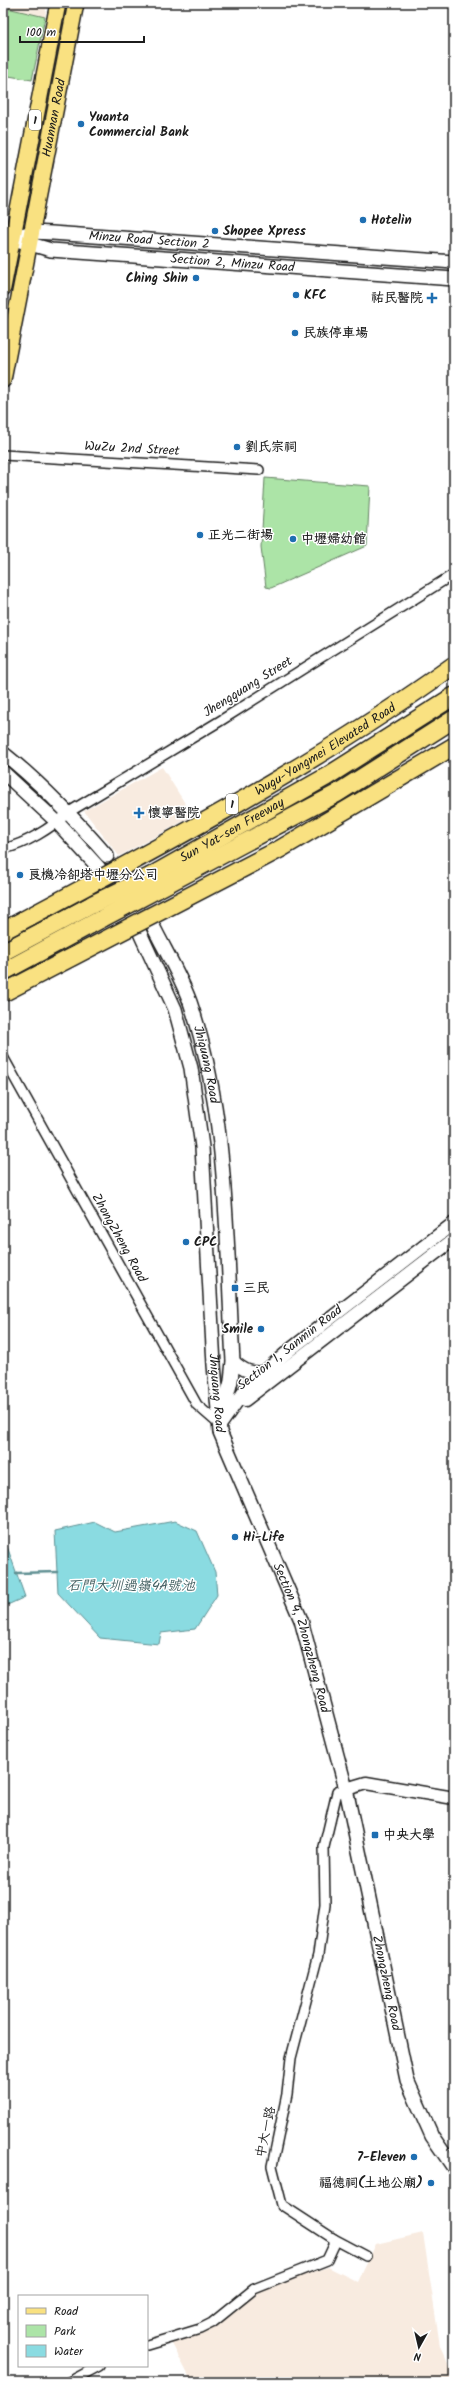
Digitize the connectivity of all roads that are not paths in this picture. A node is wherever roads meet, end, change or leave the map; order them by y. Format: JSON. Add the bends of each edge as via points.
{"nodes":[{"id":1,"x":58,"y":3,"type":"edge"},
{"id":2,"x":76,"y":3,"type":"edge"},
{"id":3,"x":8,"y":237,"type":"edge"},
{"id":4,"x":31,"y":238,"type":"junction"},
{"id":5,"x":454,"y":262,"type":"edge"},
{"id":6,"x":454,"y":279,"type":"edge"},
{"id":7,"x":3,"y":288,"type":"edge"},
{"id":8,"x":3,"y":380,"type":"edge"},
{"id":9,"x":3,"y":455,"type":"edge"},
{"id":10,"x":259,"y":470,"type":"dead end"},
{"id":11,"x":454,"y":574,"type":"edge"},
{"id":12,"x":454,"y":665,"type":"edge"},
{"id":13,"x":454,"y":696,"type":"edge"},
{"id":14,"x":454,"y":719,"type":"edge"},
{"id":15,"x":454,"y":746,"type":"edge"},
{"id":16,"x":3,"y":753,"type":"edge"},
{"id":17,"x":3,"y":772,"type":"edge"},
{"id":18,"x":68,"y":812,"type":"junction"},
{"id":19,"x":57,"y":822,"type":"junction"},
{"id":20,"x":3,"y":849,"type":"edge"},
{"id":21,"x":107,"y":856,"type":"tunnel mouth"},
{"id":22,"x":99,"y":868,"type":"tunnel mouth"},
{"id":23,"x":154,"y":883,"type":"junction"},
{"id":24,"x":154,"y":928,"type":"tunnel mouth"},
{"id":25,"x":3,"y":931,"type":"edge"},
{"id":26,"x":140,"y":933,"type":"tunnel mouth"},
{"id":27,"x":3,"y":952,"type":"edge"},
{"id":28,"x":3,"y":972,"type":"edge"},
{"id":29,"x":3,"y":993,"type":"edge"},
{"id":30,"x":3,"y":1057,"type":"edge"},
{"id":31,"x":454,"y":1223,"type":"edge"},
{"id":32,"x":454,"y":1239,"type":"edge"},
{"id":33,"x":233,"y":1361,"type":"junction"},
{"id":34,"x":265,"y":1372,"type":"junction"},
{"id":35,"x":220,"y":1425,"type":"junction"},
{"id":36,"x":346,"y":1789,"type":"junction"},
{"id":37,"x":454,"y":1798,"type":"edge"},
{"id":38,"x":454,"y":1805,"type":"edge"},
{"id":39,"x":454,"y":2168,"type":"edge"},
{"id":40,"x":334,"y":2239,"type":"junction"},
{"id":41,"x":366,"y":2256,"type":"dead end"},
{"id":42,"x":148,"y":2345,"type":"edge"},
{"id":43,"x":97,"y":2367,"type":"edge"},
{"id":44,"x":69,"y":2382,"type":"edge"}],
"edges":[{"from":1,"to":3,"type":"main road","name":"Huannan Road","number":"1"},
{"from":2,"to":4,"type":"main road","name":"Huannan Road","number":"1"},
{"from":3,"to":4,"type":"main road","name":"Section 2, Minzu Road"},
{"from":3,"to":7,"type":"main road","number":"1"},
{"from":4,"to":5,"type":"main road","name":"Minzu Road Section 2"},
{"from":4,"to":6,"type":"main road","name":"Section 2, Minzu Road","via":[[51,250]]},
{"from":4,"to":8,"type":"main road","number":"1"},
{"from":9,"to":10,"type":"street","name":"WuZu 2nd Street"},
{"from":11,"to":18,"type":"street","name":"Jhengguang Street","via":[[220,721]]},
{"from":12,"to":25,"type":"highway","name":"Wugu-Yangmei Elevated Road","number":"1","bridge":true,"via":[[363,729],[218,813]]},
{"from":13,"to":23,"type":"highway","name":"Sun Yat-sen Freeway","number":"1"},
{"from":14,"to":23,"type":"highway","name":"Sun Yat-sen Freeway","number":"1","via":[[336,794]]},
{"from":15,"to":29,"type":"highway","bridge":true,"via":[[280,849]]},
{"from":16,"to":18,"type":"main road"},
{"from":17,"to":19,"type":"main road"},
{"from":18,"to":19,"type":"street","name":"Jhengguang Street"},
{"from":18,"to":21,"type":"main road"},
{"from":19,"to":20,"type":"street","name":"Jhengguang Street","via":[[14,847]]},
{"from":19,"to":22,"type":"main road"},
{"from":23,"to":27,"type":"highway","name":"Sun Yat-sen Freeway","number":"1","bridge":true,"via":[[93,904]]},
{"from":23,"to":28,"type":"highway","name":"Sun Yat-sen Freeway","number":"1","bridge":true,"via":[[103,918]]},
{"from":24,"to":33,"type":"main road","name":"Jhiguang Road","via":[[190,1000],[208,1065],[217,1115]]},
{"from":26,"to":35,"type":"main road","name":"Jhiguang Road","via":[[175,1009],[192,1068],[202,1147],[214,1365]]},
{"from":30,"to":35,"type":"street","name":"ZhongZheng Road","via":[[197,1405]]},
{"from":31,"to":34,"type":"street","name":"Section 1, Sanmin Road"},
{"from":32,"to":35,"type":"street","name":"Section 1, Sanmin Road","via":[[250,1395]]},
{"from":33,"to":34,"type":"street","via":[[245,1371]]},
{"from":33,"to":35,"type":"main road","name":"Jhiguang Road","via":[[231,1381]]},
{"from":34,"to":35,"type":"street","name":"Section 1, Sanmin Road","via":[[248,1386]]},
{"from":35,"to":36,"type":"main road","name":"Section 4, Zhongzheng Road","via":[[220,1432],[239,1481],[301,1620]]},
{"from":36,"to":37,"type":"street","via":[[366,1783]]},
{"from":36,"to":38,"type":"street"},
{"from":36,"to":39,"type":"main road","name":"Zhongzheng Road","via":[[407,2080],[432,2136]]},
{"from":36,"to":40,"type":"street","name":"中大一路","via":[[337,1792],[324,1847],[325,1904],[318,1955],[291,2058],[287,2094],[272,2166],[282,2205]]},
{"from":40,"to":41,"type":"street"},
{"from":40,"to":42,"type":"street","via":[[327,2260],[320,2264],[254,2289],[212,2323],[200,2329]]},
{"from":43,"to":44,"type":"street"}]}
